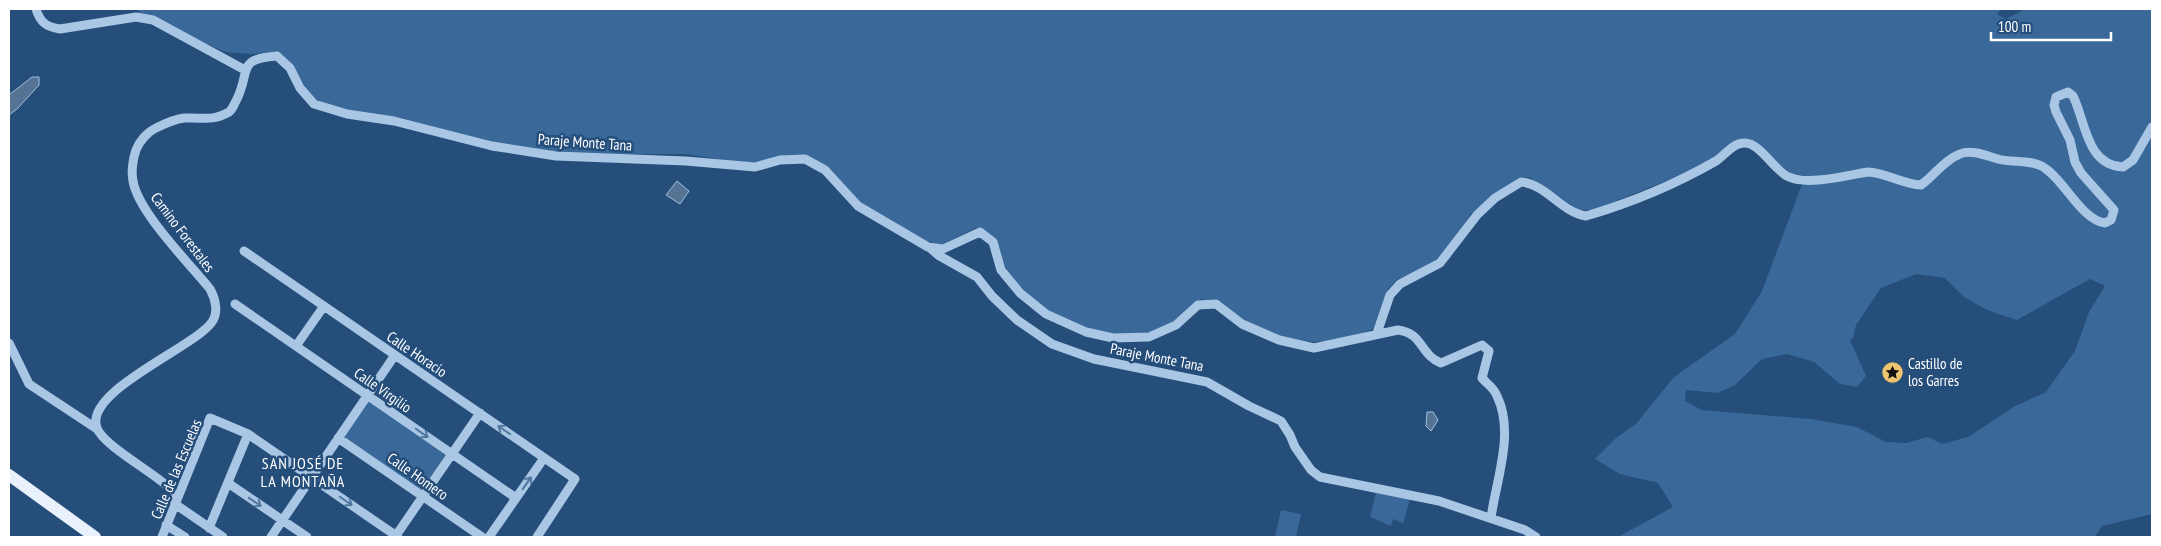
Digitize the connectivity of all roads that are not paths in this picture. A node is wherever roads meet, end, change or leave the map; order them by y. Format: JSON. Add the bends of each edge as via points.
{"nodes":[{"id":1,"x":36,"y":9,"type":"edge"},
{"id":2,"x":244,"y":70,"type":"junction"},
{"id":3,"x":2152,"y":127,"type":"edge"},
{"id":4,"x":928,"y":247,"type":"junction"},
{"id":5,"x":244,"y":251,"type":"dead end"},
{"id":6,"x":235,"y":304,"type":"dead end"},
{"id":7,"x":324,"y":306,"type":"junction"},
{"id":8,"x":1378,"y":333,"type":"junction"},
{"id":9,"x":9,"y":343,"type":"edge"},
{"id":10,"x":296,"y":346,"type":"junction"},
{"id":11,"x":395,"y":355,"type":"junction"},
{"id":12,"x":368,"y":395,"type":"junction"},
{"id":13,"x":480,"y":413,"type":"junction"},
{"id":14,"x":97,"y":429,"type":"junction"},
{"id":15,"x":248,"y":434,"type":"junction"},
{"id":16,"x":338,"y":438,"type":"junction"},
{"id":17,"x":452,"y":454,"type":"junction"},
{"id":18,"x":544,"y":458,"type":"junction"},
{"id":19,"x":9,"y":475,"type":"edge"},
{"id":20,"x":312,"y":477,"type":"junction"},
{"id":21,"x":228,"y":483,"type":"junction"},
{"id":22,"x":423,"y":496,"type":"junction"},
{"id":23,"x":516,"y":498,"type":"junction"},
{"id":24,"x":175,"y":504,"type":"junction"},
{"id":25,"x":1491,"y":518,"type":"junction"},
{"id":26,"x":282,"y":520,"type":"junction"},
{"id":27,"x":166,"y":525,"type":"junction"},
{"id":28,"x":209,"y":528,"type":"junction"},
{"id":29,"x":95,"y":537,"type":"edge"},
{"id":30,"x":162,"y":537,"type":"edge"},
{"id":31,"x":185,"y":537,"type":"edge"},
{"id":32,"x":223,"y":537,"type":"edge"},
{"id":33,"x":271,"y":537,"type":"edge"},
{"id":34,"x":307,"y":537,"type":"edge"},
{"id":35,"x":396,"y":537,"type":"edge"},
{"id":36,"x":482,"y":537,"type":"edge"},
{"id":37,"x":489,"y":537,"type":"edge"},
{"id":38,"x":536,"y":537,"type":"edge"},
{"id":39,"x":1536,"y":537,"type":"edge"}],
"edges":[{"from":1,"to":2,"type":"street","via":[[39,20],[50,28],[60,29],[136,17],[153,20]]},
{"from":2,"to":4,"type":"street","name":"Paraje Monte Tana","via":[[249,62],[277,56],[290,68],[300,88],[314,104],[492,146],[556,156],[755,167],[780,160],[805,159],[825,170],[858,206]]},
{"from":2,"to":14,"type":"street","name":"Camino Forestales","via":[[244,85],[231,111],[210,120],[183,118],[153,129],[138,143],[133,181],[141,202],[210,289],[215,314],[213,321],[198,336],[129,379],[116,391],[98,411]]},
{"from":3,"to":8,"type":"street","via":[[2133,160],[2124,167],[2110,165],[2089,143],[2073,96],[2068,92],[2056,97],[2056,112],[2070,140],[2075,162],[2114,210],[2111,220],[2105,223],[2090,217],[2061,183],[2040,165],[2008,162],[1972,152],[1962,152],[1952,158],[1921,185],[1868,172],[1797,180],[1782,173],[1755,146],[1743,142],[1688,177],[1586,216],[1577,214],[1541,189],[1521,182],[1495,198],[1477,215],[1440,263],[1400,284],[1390,295]]},
{"from":4,"to":8,"type":"street","name":"Paraje Monte Tana","via":[[943,249],[980,232],[994,242],[1001,270],[1020,293],[1046,314],[1086,332],[1113,338],[1149,337],[1176,324],[1198,305],[1216,304],[1242,324],[1279,340],[1314,348]]},
{"from":4,"to":25,"type":"street","name":"Paraje Monte Tana","via":[[978,277],[992,296],[1018,320],[1052,344],[1094,359],[1208,382],[1281,421],[1294,448],[1320,477],[1439,501]]},
{"from":5,"to":7,"type":"street","name":"Calle Horacio"},
{"from":6,"to":10,"type":"street","name":"Calle Virgilio"},
{"from":7,"to":10,"type":"street"},
{"from":7,"to":11,"type":"street","name":"Calle Horacio"},
{"from":8,"to":25,"type":"street","name":"Paraje Monte Tana","via":[[1398,330],[1412,333],[1433,360],[1441,362],[1482,345],[1489,351],[1482,378],[1496,394],[1501,406],[1504,436]]},
{"from":9,"to":14,"type":"street","via":[[29,384]]},
{"from":10,"to":12,"type":"street","name":"Calle Virgilio"},
{"from":11,"to":12,"type":"street"},
{"from":11,"to":13,"type":"street","name":"Calle Horacio"},
{"from":12,"to":16,"type":"street"},
{"from":12,"to":17,"type":"street","name":"Calle Virgilio","one_way":true},
{"from":13,"to":17,"type":"street"},
{"from":18,"to":13,"type":"street","name":"Calle Horacio","one_way":true},
{"from":14,"to":24,"type":"street","via":[[107,441],[167,486]]},
{"from":15,"to":20,"type":"street"},
{"from":15,"to":21,"type":"street"},
{"from":15,"to":24,"type":"street","name":"Calle de las Escuelas","via":[[210,418]]},
{"from":16,"to":20,"type":"street"},
{"from":16,"to":22,"type":"street","name":"Calle Homero"},
{"from":17,"to":22,"type":"street"},
{"from":17,"to":23,"type":"street","name":"Calle Virgilio"},
{"from":23,"to":18,"type":"street","one_way":true},
{"from":18,"to":38,"type":"street","name":"Calle Horacio","via":[[575,479]]},
{"from":19,"to":29,"type":"main road"},
{"from":20,"to":26,"type":"street"},
{"from":20,"to":35,"type":"street","one_way":true},
{"from":21,"to":26,"type":"street","one_way":true},
{"from":21,"to":28,"type":"street"},
{"from":22,"to":35,"type":"street"},
{"from":22,"to":36,"type":"street","name":"Calle Homero"},
{"from":23,"to":37,"type":"street"},
{"from":24,"to":27,"type":"street","name":"Calle de las Escuelas"},
{"from":24,"to":28,"type":"street"},
{"from":25,"to":39,"type":"street","name":"Paraje Monte Tana"},
{"from":26,"to":33,"type":"street"},
{"from":26,"to":34,"type":"street"},
{"from":27,"to":30,"type":"street","name":"Calle de las Escuelas"},
{"from":27,"to":31,"type":"street"},
{"from":28,"to":32,"type":"street"}]}
